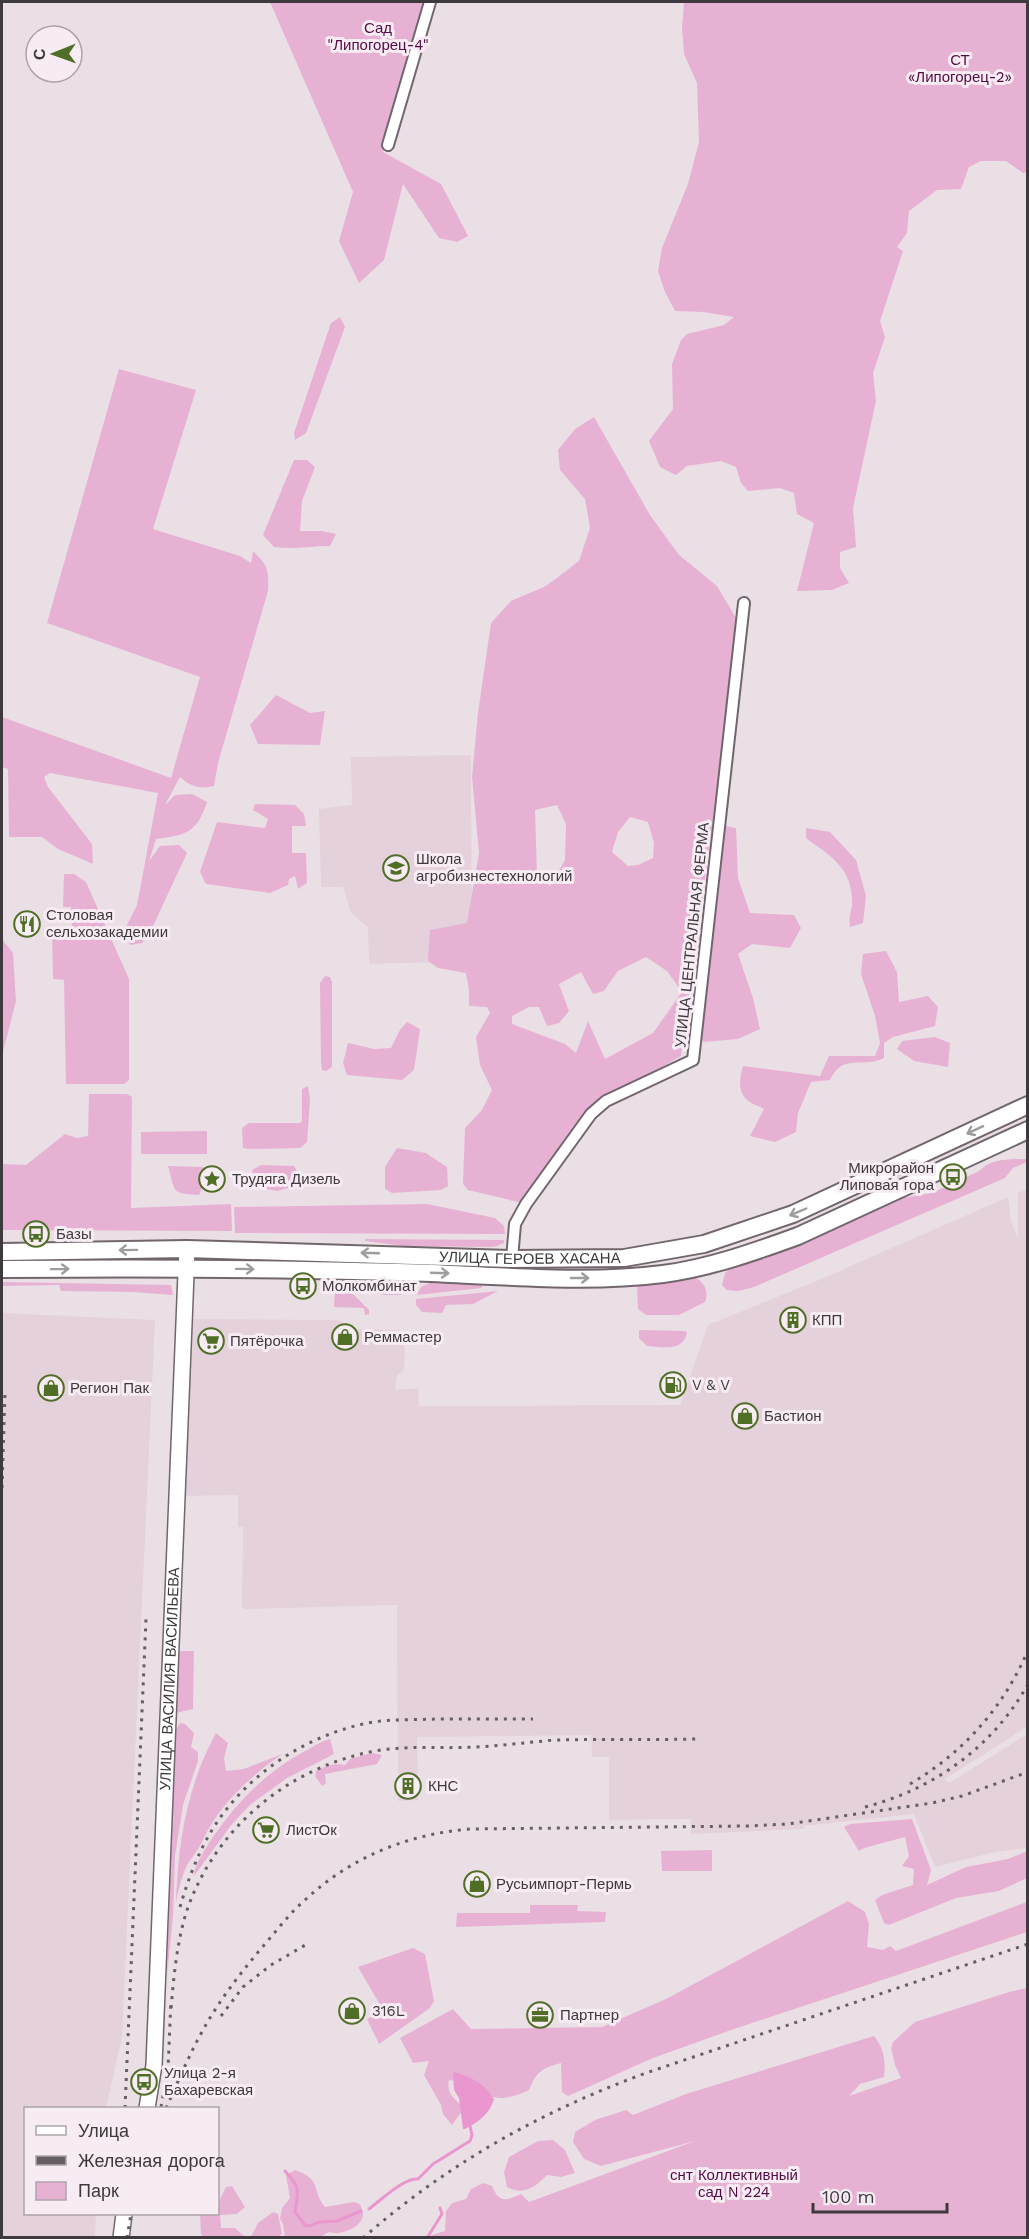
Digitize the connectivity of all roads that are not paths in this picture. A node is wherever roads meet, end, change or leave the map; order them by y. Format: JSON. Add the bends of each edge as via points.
{"nodes":[{"id":1,"x":430,"y":2,"type":"edge"},
{"id":2,"x":388,"y":145,"type":"dead end"},
{"id":3,"x":744,"y":603,"type":"dead end"},
{"id":4,"x":1028,"y":1105,"type":"edge"},
{"id":5,"x":1028,"y":1130,"type":"edge"},
{"id":6,"x":187,"y":1249,"type":"junction"},
{"id":7,"x":2,"y":1251,"type":"edge"},
{"id":8,"x":512,"y":1259,"type":"junction"},
{"id":9,"x":186,"y":1267,"type":"junction"},
{"id":10,"x":2,"y":1269,"type":"edge"},
{"id":11,"x":147,"y":2107,"type":"edge"},
{"id":12,"x":124,"y":2215,"type":"edge"},
{"id":13,"x":121,"y":2238,"type":"edge"}],
"edges":[{"from":1,"to":2,"type":"street"},
{"from":3,"to":8,"type":"street","name":"УЛИЦА ЦЕНТРАЛЬНАЯ ФЕРМА","via":[[693,1060],[614,1096],[591,1114],[515,1224]]},
{"from":4,"to":8,"type":"main road","name":"УЛИЦА ГЕРОЕВ ХАСАНА","one_way":true,"via":[[793,1214],[704,1244],[624,1258]]},
{"from":9,"to":5,"type":"main road","name":"УЛИЦА ГЕРОЕВ ХАСАНА","one_way":true,"via":[[522,1279],[663,1274],[763,1249],[798,1236]]},
{"from":6,"to":7,"type":"main road","name":"УЛИЦА ГЕРОЕВ ХАСАНА","one_way":true},
{"from":8,"to":6,"type":"main road","name":"УЛИЦА ГЕРОЕВ ХАСАНА","one_way":true},
{"from":6,"to":9,"type":"main road","name":"УЛИЦА ВАСИЛИЯ ВАСИЛЬЕВА"},
{"from":10,"to":9,"type":"main road","name":"УЛИЦА ГЕРОЕВ ХАСАНА","one_way":true},
{"from":9,"to":11,"type":"main road","name":"УЛИЦА ВАСИЛИЯ ВАСИЛЬЕВА","via":[[156,2027]]},
{"from":12,"to":13,"type":"main road"}]}
